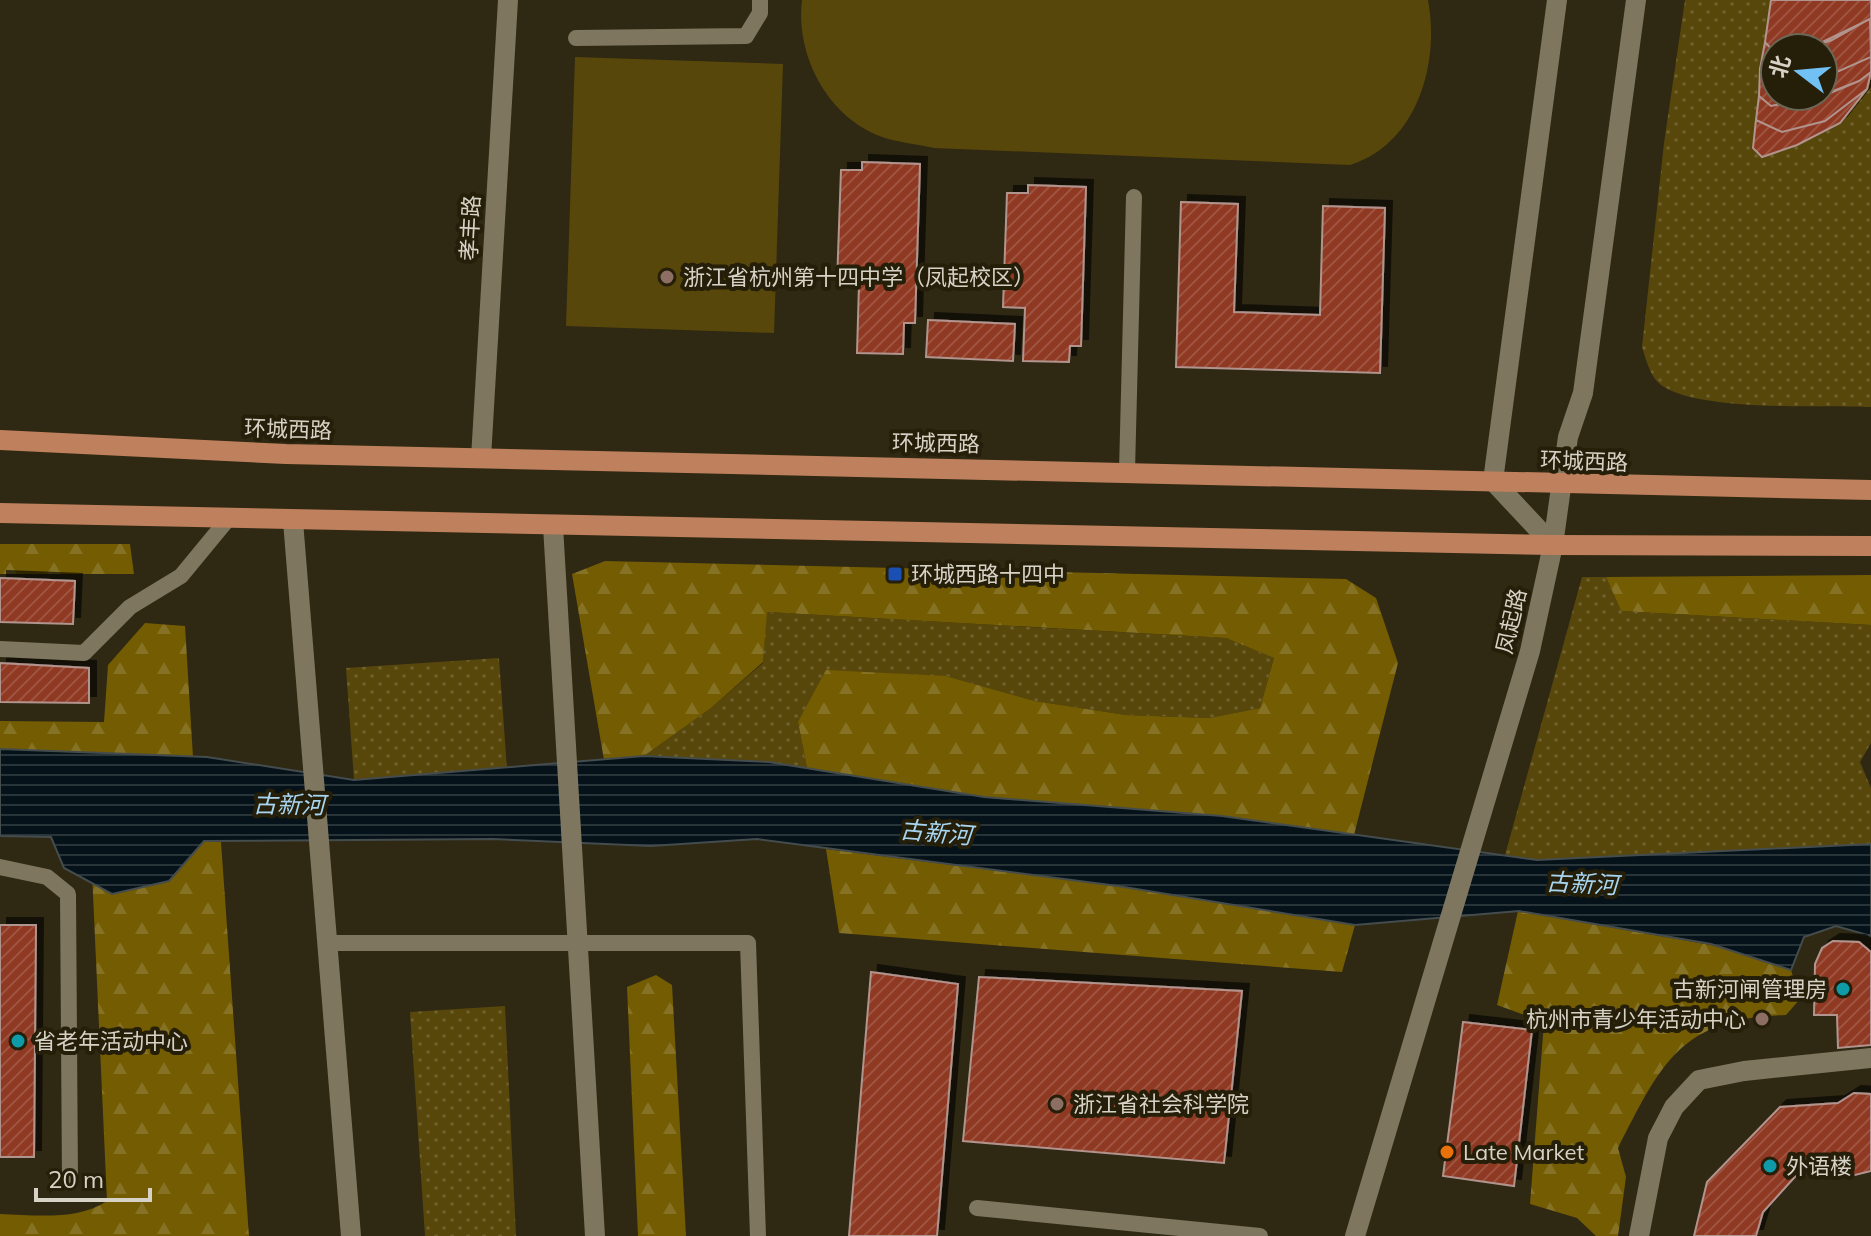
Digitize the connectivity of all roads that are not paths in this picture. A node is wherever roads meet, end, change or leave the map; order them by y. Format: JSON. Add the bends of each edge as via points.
{"nodes":[{"id":1,"x":508,"y":0,"type":"edge"},
{"id":2,"x":760,"y":0,"type":"edge"},
{"id":3,"x":1557,"y":0,"type":"edge"},
{"id":4,"x":1636,"y":0,"type":"edge"},
{"id":5,"x":576,"y":38,"type":"dead end"},
{"id":6,"x":1134,"y":197,"type":"dead end"},
{"id":7,"x":0,"y":440,"type":"edge"},
{"id":8,"x":481,"y":458,"type":"junction"},
{"id":9,"x":1127,"y":471,"type":"junction"},
{"id":10,"x":1493,"y":481,"type":"junction"},
{"id":11,"x":1560,"y":485,"type":"junction"},
{"id":12,"x":1871,"y":490,"type":"edge"},
{"id":13,"x":0,"y":513,"type":"edge"},
{"id":14,"x":228,"y":519,"type":"junction"},
{"id":15,"x":293,"y":521,"type":"junction"},
{"id":16,"x":553,"y":526,"type":"junction"},
{"id":17,"x":1553,"y":545,"type":"junction"},
{"id":18,"x":1871,"y":546,"type":"edge"},
{"id":19,"x":0,"y":649,"type":"edge"},
{"id":20,"x":0,"y":867,"type":"edge"},
{"id":21,"x":326,"y":943,"type":"junction"},
{"id":22,"x":579,"y":945,"type":"junction"},
{"id":23,"x":1871,"y":1058,"type":"edge"},
{"id":24,"x":70,"y":1181,"type":"dead end"},
{"id":25,"x":977,"y":1208,"type":"dead end"},
{"id":26,"x":351,"y":1236,"type":"edge"},
{"id":27,"x":595,"y":1236,"type":"edge"},
{"id":28,"x":758,"y":1236,"type":"edge"},
{"id":29,"x":1260,"y":1236,"type":"edge"},
{"id":30,"x":1355,"y":1236,"type":"edge"},
{"id":31,"x":1639,"y":1236,"type":"edge"}],
"edges":[{"from":1,"to":8,"type":"street","name":"孝丰路"},
{"from":2,"to":5,"type":"lane","via":[[760,13],[746,36]]},
{"from":3,"to":10,"type":"street"},
{"from":4,"to":11,"type":"street","name":"凤起路","via":[[1583,393]]},
{"from":6,"to":9,"type":"lane"},
{"from":7,"to":8,"type":"main road","name":"环城西路"},
{"from":8,"to":9,"type":"main road","name":"环城西路"},
{"from":9,"to":10,"type":"main road","name":"环城西路"},
{"from":10,"to":11,"type":"main road","name":"环城西路"},
{"from":10,"to":17,"type":"street"},
{"from":11,"to":12,"type":"main road","name":"环城西路"},
{"from":11,"to":17,"type":"street","name":"凤起路"},
{"from":13,"to":14,"type":"main road"},
{"from":14,"to":15,"type":"main road"},
{"from":14,"to":19,"type":"lane","via":[[181,576],[130,607],[84,653]]},
{"from":15,"to":16,"type":"main road"},
{"from":15,"to":21,"type":"street"},
{"from":16,"to":17,"type":"main road"},
{"from":16,"to":22,"type":"street"},
{"from":17,"to":18,"type":"main road"},
{"from":17,"to":30,"type":"street","name":"凤起路","via":[[1530,651]]},
{"from":20,"to":24,"type":"lane","via":[[47,877],[68,894]]},
{"from":21,"to":22,"type":"lane"},
{"from":21,"to":26,"type":"street"},
{"from":22,"to":27,"type":"street"},
{"from":22,"to":28,"type":"lane","via":[[748,943]]},
{"from":23,"to":31,"type":"street","via":[[1699,1080],[1674,1107],[1658,1138]]},
{"from":25,"to":29,"type":"lane"}]}
